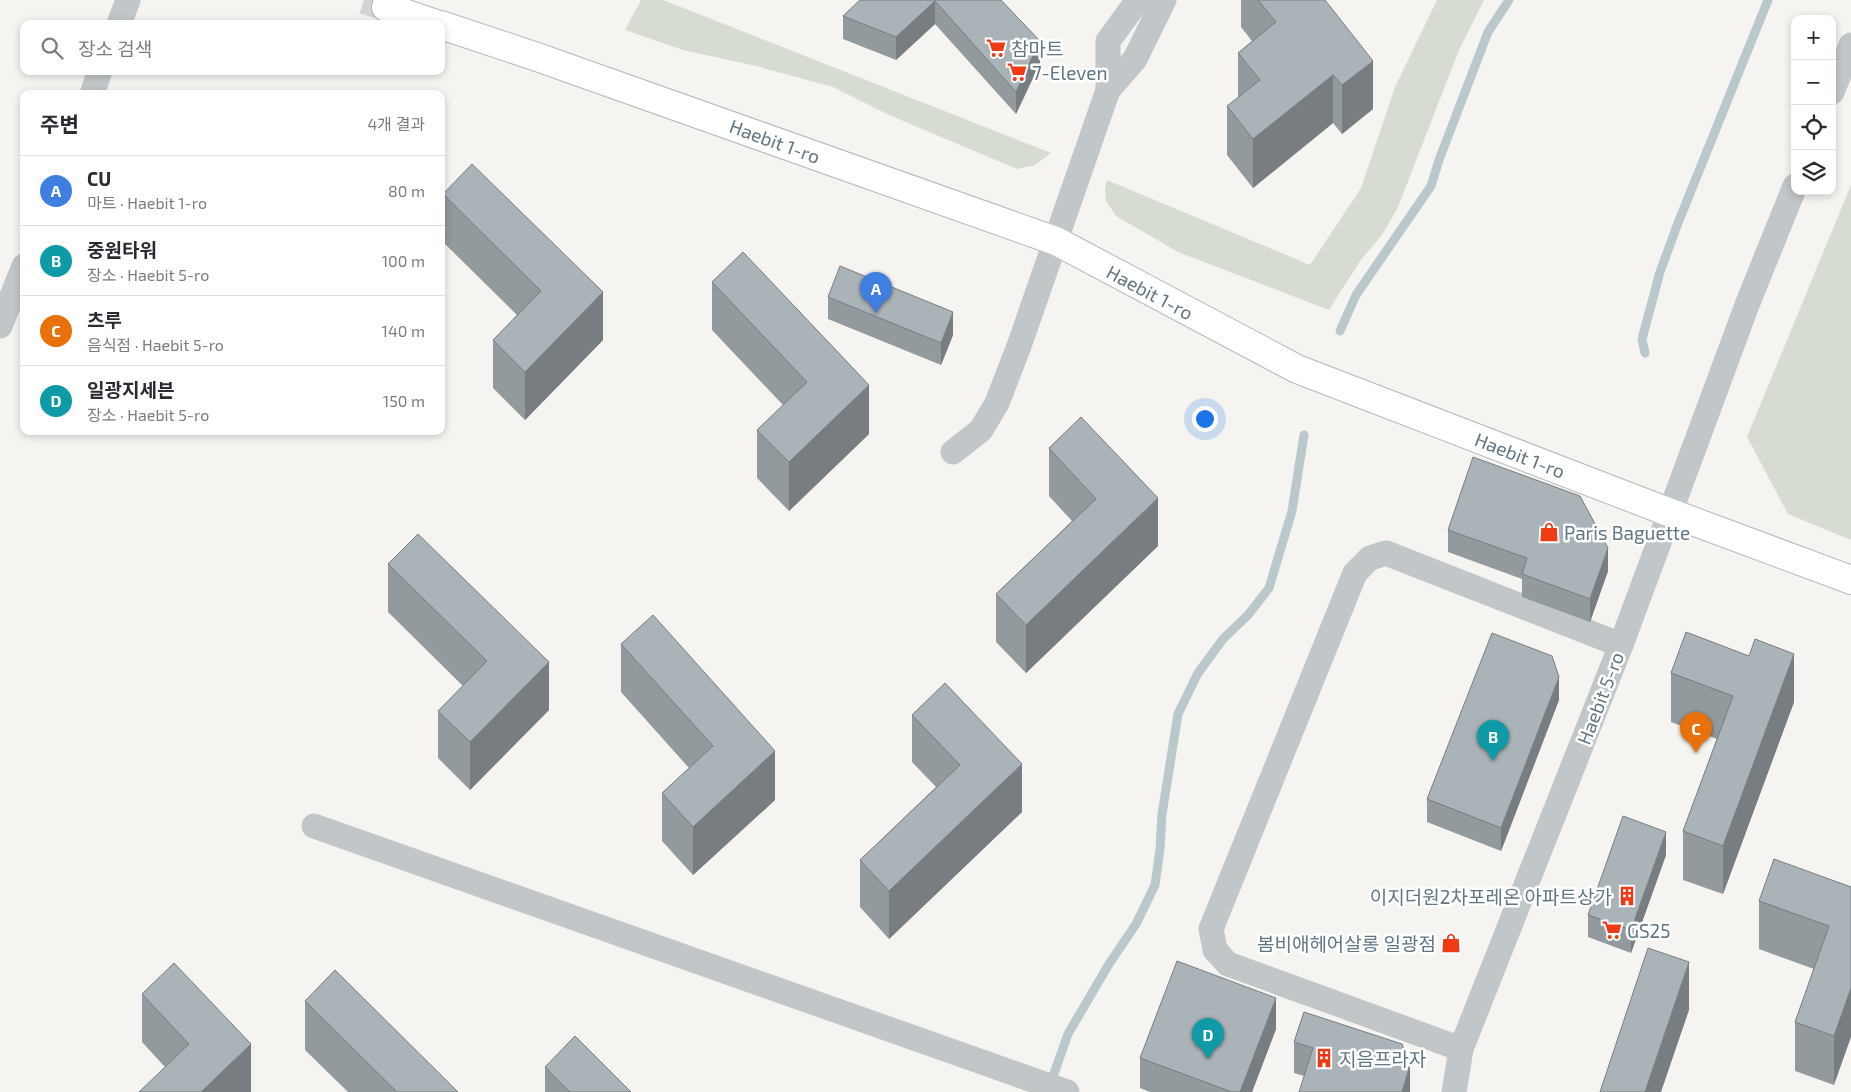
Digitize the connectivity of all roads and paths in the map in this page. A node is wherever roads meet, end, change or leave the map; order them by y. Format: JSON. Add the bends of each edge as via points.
{"nodes":[{"id":1,"x":128,"y":0,"type":"edge"},
{"id":2,"x":1138,"y":0,"type":"edge"},
{"id":3,"x":1164,"y":0,"type":"edge"},
{"id":4,"x":386,"y":7,"type":"tunnel mouth"},
{"id":5,"x":120,"y":20,"type":"edge"},
{"id":6,"x":424,"y":20,"type":"edge"},
{"id":7,"x":445,"y":26,"type":"edge"},
{"id":8,"x":1851,"y":45,"type":"edge"},
{"id":9,"x":99,"y":75,"type":"edge"},
{"id":10,"x":1836,"y":82,"type":"edge"},
{"id":11,"x":93,"y":90,"type":"edge"},
{"id":12,"x":1108,"y":90,"type":"junction"},
{"id":13,"x":1791,"y":195,"type":"edge"},
{"id":14,"x":1056,"y":241,"type":"junction"},
{"id":15,"x":20,"y":276,"type":"edge"},
{"id":16,"x":0,"y":326,"type":"edge"},
{"id":17,"x":953,"y":452,"type":"dead end"},
{"id":18,"x":1671,"y":513,"type":"junction"},
{"id":19,"x":1851,"y":580,"type":"edge"},
{"id":20,"x":1621,"y":645,"type":"junction"},
{"id":21,"x":314,"y":826,"type":"dead end"},
{"id":22,"x":1461,"y":1050,"type":"junction"},
{"id":23,"x":1067,"y":1092,"type":"edge"},
{"id":24,"x":1454,"y":1092,"type":"edge"}],
"edges":[{"from":1,"to":5,"type":"street"},
{"from":2,"to":12,"type":"street","via":[[1108,41]]},
{"from":3,"to":12,"type":"street","via":[[1135,59]]},
{"from":4,"to":6,"type":"street"},
{"from":7,"to":14,"type":"street","name":"Haebit 1-ro"},
{"from":8,"to":10,"type":"street"},
{"from":9,"to":11,"type":"street"},
{"from":12,"to":14,"type":"street"},
{"from":13,"to":18,"type":"street","name":"Haebit 5-ro","via":[[1747,305]]},
{"from":14,"to":17,"type":"street","via":[[997,404],[981,430]]},
{"from":14,"to":18,"type":"street","name":"Haebit 1-ro","via":[[1297,369]]},
{"from":15,"to":16,"type":"street"},
{"from":18,"to":19,"type":"street","name":"Haebit 1-ro"},
{"from":18,"to":20,"type":"street","name":"Haebit 5-ro"},
{"from":20,"to":22,"type":"street","name":"Haebit 5-ro"},
{"from":20,"to":22,"type":"street","via":[[1386,554],[1370,558],[1355,572],[1211,929],[1215,950],[1228,964]]},
{"from":21,"to":23,"type":"street"},
{"from":22,"to":24,"type":"street","name":"Haebit 5-ro"}]}
